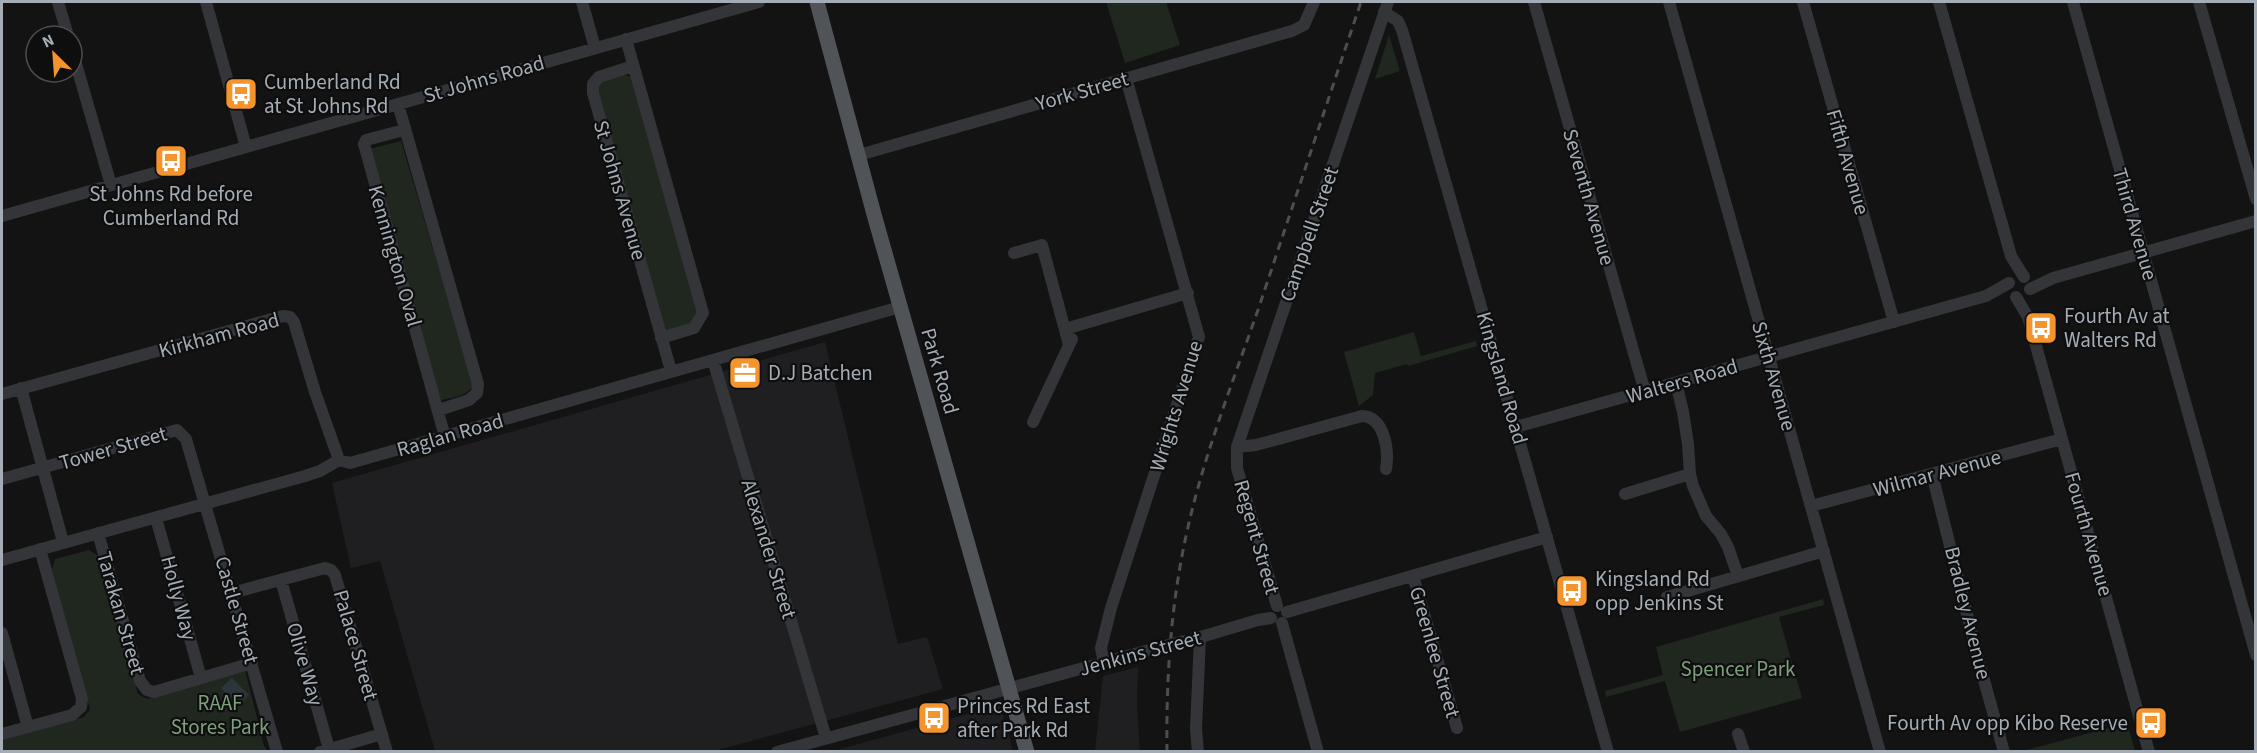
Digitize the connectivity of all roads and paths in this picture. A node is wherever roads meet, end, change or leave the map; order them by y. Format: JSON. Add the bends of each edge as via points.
{"nodes":[{"id":1,"x":58,"y":2,"type":"edge"},
{"id":2,"x":206,"y":2,"type":"edge"},
{"id":3,"x":582,"y":2,"type":"edge"},
{"id":4,"x":759,"y":2,"type":"edge"},
{"id":5,"x":817,"y":2,"type":"edge"},
{"id":6,"x":1314,"y":2,"type":"edge"},
{"id":7,"x":1534,"y":2,"type":"edge"},
{"id":8,"x":1669,"y":2,"type":"edge"},
{"id":9,"x":1803,"y":2,"type":"edge"},
{"id":10,"x":1939,"y":2,"type":"edge"},
{"id":11,"x":2073,"y":2,"type":"edge"},
{"id":12,"x":2199,"y":2,"type":"edge"},
{"id":13,"x":1386,"y":7,"type":"edge"},
{"id":14,"x":64,"y":24,"type":"edge"},
{"id":15,"x":626,"y":39,"type":"junction"},
{"id":16,"x":595,"y":48,"type":"junction"},
{"id":17,"x":633,"y":66,"type":"junction"},
{"id":18,"x":1126,"y":78,"type":"junction"},
{"id":19,"x":82,"y":84,"type":"edge"},
{"id":20,"x":398,"y":104,"type":"junction"},
{"id":21,"x":404,"y":130,"type":"junction"},
{"id":22,"x":246,"y":147,"type":"junction"},
{"id":23,"x":859,"y":155,"type":"junction"},
{"id":24,"x":111,"y":185,"type":"junction"},
{"id":25,"x":2256,"y":199,"type":"edge"},
{"id":26,"x":2,"y":216,"type":"edge"},
{"id":27,"x":2256,"y":221,"type":"edge"},
{"id":28,"x":2143,"y":252,"type":"junction"},
{"id":29,"x":1014,"y":253,"type":"dead end"},
{"id":30,"x":2011,"y":256,"type":"junction"},
{"id":31,"x":2027,"y":284,"type":"junction"},
{"id":32,"x":2012,"y":289,"type":"junction"},
{"id":33,"x":1188,"y":293,"type":"junction"},
{"id":34,"x":900,"y":307,"type":"junction"},
{"id":35,"x":2028,"y":317,"type":"junction"},
{"id":36,"x":1894,"y":322,"type":"junction"},
{"id":37,"x":1078,"y":325,"type":"junction"},
{"id":38,"x":1065,"y":328,"type":"junction"},
{"id":39,"x":661,"y":338,"type":"junction"},
{"id":40,"x":1069,"y":345,"type":"junction"},
{"id":41,"x":1769,"y":357,"type":"junction"},
{"id":42,"x":713,"y":360,"type":"junction"},
{"id":43,"x":671,"y":371,"type":"junction"},
{"id":44,"x":1676,"y":383,"type":"junction"},
{"id":45,"x":21,"y":388,"type":"junction"},
{"id":46,"x":1645,"y":392,"type":"junction"},
{"id":47,"x":2,"y":394,"type":"edge"},
{"id":48,"x":439,"y":410,"type":"junction"},
{"id":49,"x":1033,"y":422,"type":"dead end"},
{"id":50,"x":1516,"y":428,"type":"junction"},
{"id":51,"x":446,"y":437,"type":"junction"},
{"id":52,"x":2062,"y":439,"type":"junction"},
{"id":53,"x":1237,"y":447,"type":"junction"},
{"id":54,"x":339,"y":460,"type":"junction"},
{"id":55,"x":42,"y":467,"type":"junction"},
{"id":56,"x":1237,"y":468,"type":"joint"},
{"id":57,"x":1386,"y":469,"type":"dead end"},
{"id":58,"x":1690,"y":474,"type":"junction"},
{"id":59,"x":1932,"y":474,"type":"junction"},
{"id":60,"x":2,"y":478,"type":"edge"},
{"id":61,"x":1625,"y":494,"type":"dead end"},
{"id":62,"x":206,"y":503,"type":"junction"},
{"id":63,"x":1811,"y":506,"type":"junction"},
{"id":64,"x":156,"y":518,"type":"junction"},
{"id":65,"x":98,"y":533,"type":"junction"},
{"id":66,"x":1547,"y":537,"type":"junction"},
{"id":67,"x":63,"y":542,"type":"junction"},
{"id":68,"x":39,"y":549,"type":"junction"},
{"id":69,"x":1824,"y":551,"type":"junction"},
{"id":70,"x":2,"y":560,"type":"edge"},
{"id":71,"x":1413,"y":576,"type":"junction"},
{"id":72,"x":1738,"y":576,"type":"junction"},
{"id":73,"x":281,"y":580,"type":"junction"},
{"id":74,"x":232,"y":593,"type":"junction"},
{"id":75,"x":1667,"y":597,"type":"dead end"},
{"id":76,"x":1279,"y":615,"type":"junction"},
{"id":77,"x":2,"y":633,"type":"edge"},
{"id":78,"x":1200,"y":637,"type":"junction"},
{"id":79,"x":2256,"y":655,"type":"edge"},
{"id":80,"x":252,"y":663,"type":"junction"},
{"id":81,"x":1104,"y":663,"type":"junction"},
{"id":82,"x":201,"y":678,"type":"junction"},
{"id":83,"x":1009,"y":688,"type":"junction"},
{"id":84,"x":28,"y":727,"type":"junction"},
{"id":85,"x":1457,"y":728,"type":"dead end"},
{"id":86,"x":2,"y":734,"type":"edge"},
{"id":87,"x":382,"y":734,"type":"junction"},
{"id":88,"x":1738,"y":734,"type":"dead end"},
{"id":89,"x":826,"y":738,"type":"junction"},
{"id":90,"x":325,"y":750,"type":"edge"},
{"id":91,"x":277,"y":752,"type":"edge"},
{"id":92,"x":387,"y":752,"type":"edge"},
{"id":93,"x":777,"y":752,"type":"edge"},
{"id":94,"x":1027,"y":752,"type":"edge"},
{"id":95,"x":1198,"y":752,"type":"edge"},
{"id":96,"x":1318,"y":752,"type":"edge"},
{"id":97,"x":1608,"y":752,"type":"edge"},
{"id":98,"x":1743,"y":752,"type":"edge"},
{"id":99,"x":1880,"y":752,"type":"edge"},
{"id":100,"x":2004,"y":752,"type":"edge"},
{"id":101,"x":2150,"y":752,"type":"edge"}],
"edges":[{"from":1,"to":14,"type":"street"},
{"from":2,"to":22,"type":"street"},
{"from":3,"to":16,"type":"street"},
{"from":4,"to":15,"type":"street","name":"St Johns Road"},
{"from":5,"to":23,"type":"main road","name":"Park Road"},
{"from":6,"to":18,"type":"street","name":"York Street","via":[[1304,25],[1292,31]]},
{"from":7,"to":46,"type":"street","name":"Seventh Avenue"},
{"from":8,"to":41,"type":"street","name":"Sixth Avenue"},
{"from":9,"to":36,"type":"street","name":"Fifth Avenue"},
{"from":10,"to":30,"type":"street"},
{"from":11,"to":28,"type":"street","name":"Third Avenue"},
{"from":12,"to":25,"type":"street"},
{"from":13,"to":50,"type":"street","name":"Kingsland Road","via":[[1402,30]]},
{"from":13,"to":53,"type":"street","name":"Campbell Street"},
{"from":15,"to":16,"type":"street","name":"St Johns Road"},
{"from":15,"to":17,"type":"street"},
{"from":16,"to":20,"type":"street","name":"St Johns Road"},
{"from":17,"to":39,"type":"street","name":"St Johns Avenue","via":[[599,77],[592,93]]},
{"from":17,"to":39,"type":"street","via":[[703,313],[694,328]]},
{"from":18,"to":23,"type":"street","name":"York Street"},
{"from":18,"to":33,"type":"street","name":"Wrights Avenue"},
{"from":19,"to":24,"type":"street"},
{"from":20,"to":21,"type":"street","name":"Kennington Oval"},
{"from":20,"to":22,"type":"street","name":"St Johns Road"},
{"from":21,"to":48,"type":"street","name":"Kennington Oval","via":[[478,384],[477,393],[469,400]]},
{"from":21,"to":48,"type":"street","name":"Kennington Oval","via":[[366,140],[364,144]]},
{"from":22,"to":24,"type":"street","name":"St Johns Road"},
{"from":23,"to":34,"type":"main road","name":"Park Road"},
{"from":24,"to":26,"type":"street","name":"St Johns Road"},
{"from":27,"to":28,"type":"street"},
{"from":28,"to":31,"type":"street"},
{"from":28,"to":79,"type":"street","name":"Third Avenue"},
{"from":29,"to":38,"type":"street","via":[[1042,245]]},
{"from":30,"to":31,"type":"street"},
{"from":30,"to":32,"type":"street"},
{"from":31,"to":32,"type":"street","via":[[2017,277]]},
{"from":31,"to":32,"type":"street","via":[[2023,297]]},
{"from":31,"to":35,"type":"street","name":"Fourth Avenue"},
{"from":32,"to":35,"type":"street","name":"Fourth Avenue"},
{"from":32,"to":36,"type":"street","name":"Walters Road"},
{"from":33,"to":37,"type":"street"},
{"from":33,"to":81,"type":"street","name":"Wrights Avenue","via":[[1199,343],[1111,608],[1101,648]]},
{"from":34,"to":42,"type":"street","name":"Raglan Road"},
{"from":34,"to":83,"type":"main road","name":"Park Road"},
{"from":35,"to":52,"type":"street","name":"Fourth Avenue"},
{"from":36,"to":41,"type":"street","name":"Walters Road"},
{"from":37,"to":38,"type":"street"},
{"from":37,"to":40,"type":"street"},
{"from":38,"to":40,"type":"street"},
{"from":39,"to":43,"type":"street","name":"St Johns Avenue"},
{"from":40,"to":49,"type":"street"},
{"from":41,"to":44,"type":"street","name":"Walters Road"},
{"from":41,"to":63,"type":"street","name":"Sixth Avenue"},
{"from":42,"to":43,"type":"street","name":"Raglan Road"},
{"from":42,"to":89,"type":"street","name":"Alexander Street"},
{"from":43,"to":51,"type":"street","name":"Raglan Road"},
{"from":44,"to":46,"type":"street","name":"Walters Road"},
{"from":44,"to":58,"type":"street"},
{"from":45,"to":47,"type":"street","name":"Kirkham Road"},
{"from":45,"to":54,"type":"street","name":"Kirkham Road","via":[[290,317]]},
{"from":45,"to":55,"type":"street"},
{"from":46,"to":50,"type":"street","name":"Walters Road"},
{"from":48,"to":51,"type":"street","name":"Kennington Oval"},
{"from":50,"to":66,"type":"street","name":"Kingsland Road"},
{"from":51,"to":54,"type":"street","name":"Raglan Road","via":[[350,463]]},
{"from":52,"to":59,"type":"street","name":"Wilmar Avenue"},
{"from":52,"to":101,"type":"street","name":"Fourth Avenue"},
{"from":53,"to":56,"type":"street","name":"Campbell Street"},
{"from":53,"to":57,"type":"street","via":[[1369,416],[1378,423],[1388,455]]},
{"from":54,"to":62,"type":"street","name":"Raglan Road","via":[[320,471]]},
{"from":55,"to":60,"type":"street"},
{"from":55,"to":62,"type":"street","name":"Tower Street","via":[[177,430],[186,439]]},
{"from":55,"to":67,"type":"street"},
{"from":56,"to":76,"type":"street","name":"Regent Street"},
{"from":58,"to":61,"type":"street"},
{"from":58,"to":72,"type":"street","via":[[1706,516],[1728,547]]},
{"from":59,"to":63,"type":"street","name":"Wilmar Avenue"},
{"from":59,"to":100,"type":"street","name":"Bradley Avenue"},
{"from":62,"to":64,"type":"street","name":"Raglan Road"},
{"from":62,"to":74,"type":"street","name":"Castle Street"},
{"from":63,"to":69,"type":"street","name":"Sixth Avenue"},
{"from":64,"to":65,"type":"street","name":"Raglan Road"},
{"from":64,"to":82,"type":"street","name":"Holly Way"},
{"from":65,"to":67,"type":"street","name":"Raglan Road"},
{"from":65,"to":82,"type":"street","name":"Tarakan Street","via":[[143,686],[154,692]]},
{"from":66,"to":71,"type":"street","name":"Jenkins Street"},
{"from":66,"to":97,"type":"street","name":"Kingsland Road"},
{"from":67,"to":68,"type":"street","name":"Raglan Road"},
{"from":68,"to":70,"type":"street","name":"Raglan Road"},
{"from":68,"to":84,"type":"street","via":[[82,699],[81,707],[72,715]]},
{"from":69,"to":72,"type":"street"},
{"from":69,"to":99,"type":"street","name":"Sixth Avenue"},
{"from":71,"to":76,"type":"street","name":"Jenkins Street"},
{"from":71,"to":85,"type":"street","name":"Greenlee Street"},
{"from":72,"to":75,"type":"street"},
{"from":73,"to":74,"type":"street","name":"Palace Street"},
{"from":73,"to":87,"type":"street","name":"Palace Street","via":[[325,568],[335,574]]},
{"from":73,"to":90,"type":"street","name":"Olive Way"},
{"from":74,"to":80,"type":"street","name":"Castle Street"},
{"from":76,"to":78,"type":"street","name":"Jenkins Street"},
{"from":76,"to":96,"type":"street","name":"Regent Street"},
{"from":77,"to":84,"type":"street"},
{"from":78,"to":81,"type":"street","name":"Jenkins Street","bridge":true},
{"from":78,"to":95,"type":"street"},
{"from":80,"to":82,"type":"street","name":"Tarakan Street"},
{"from":80,"to":91,"type":"street","name":"Castle Street"},
{"from":81,"to":83,"type":"street","name":"Jenkins Street"},
{"from":83,"to":89,"type":"street","name":"Jenkins Street"},
{"from":83,"to":94,"type":"main road","name":"Park Road"},
{"from":84,"to":86,"type":"street"},
{"from":87,"to":90,"type":"street"},
{"from":87,"to":92,"type":"street","name":"Palace Street"},
{"from":88,"to":98,"type":"street"},
{"from":89,"to":93,"type":"street","name":"Jenkins Street"}]}
